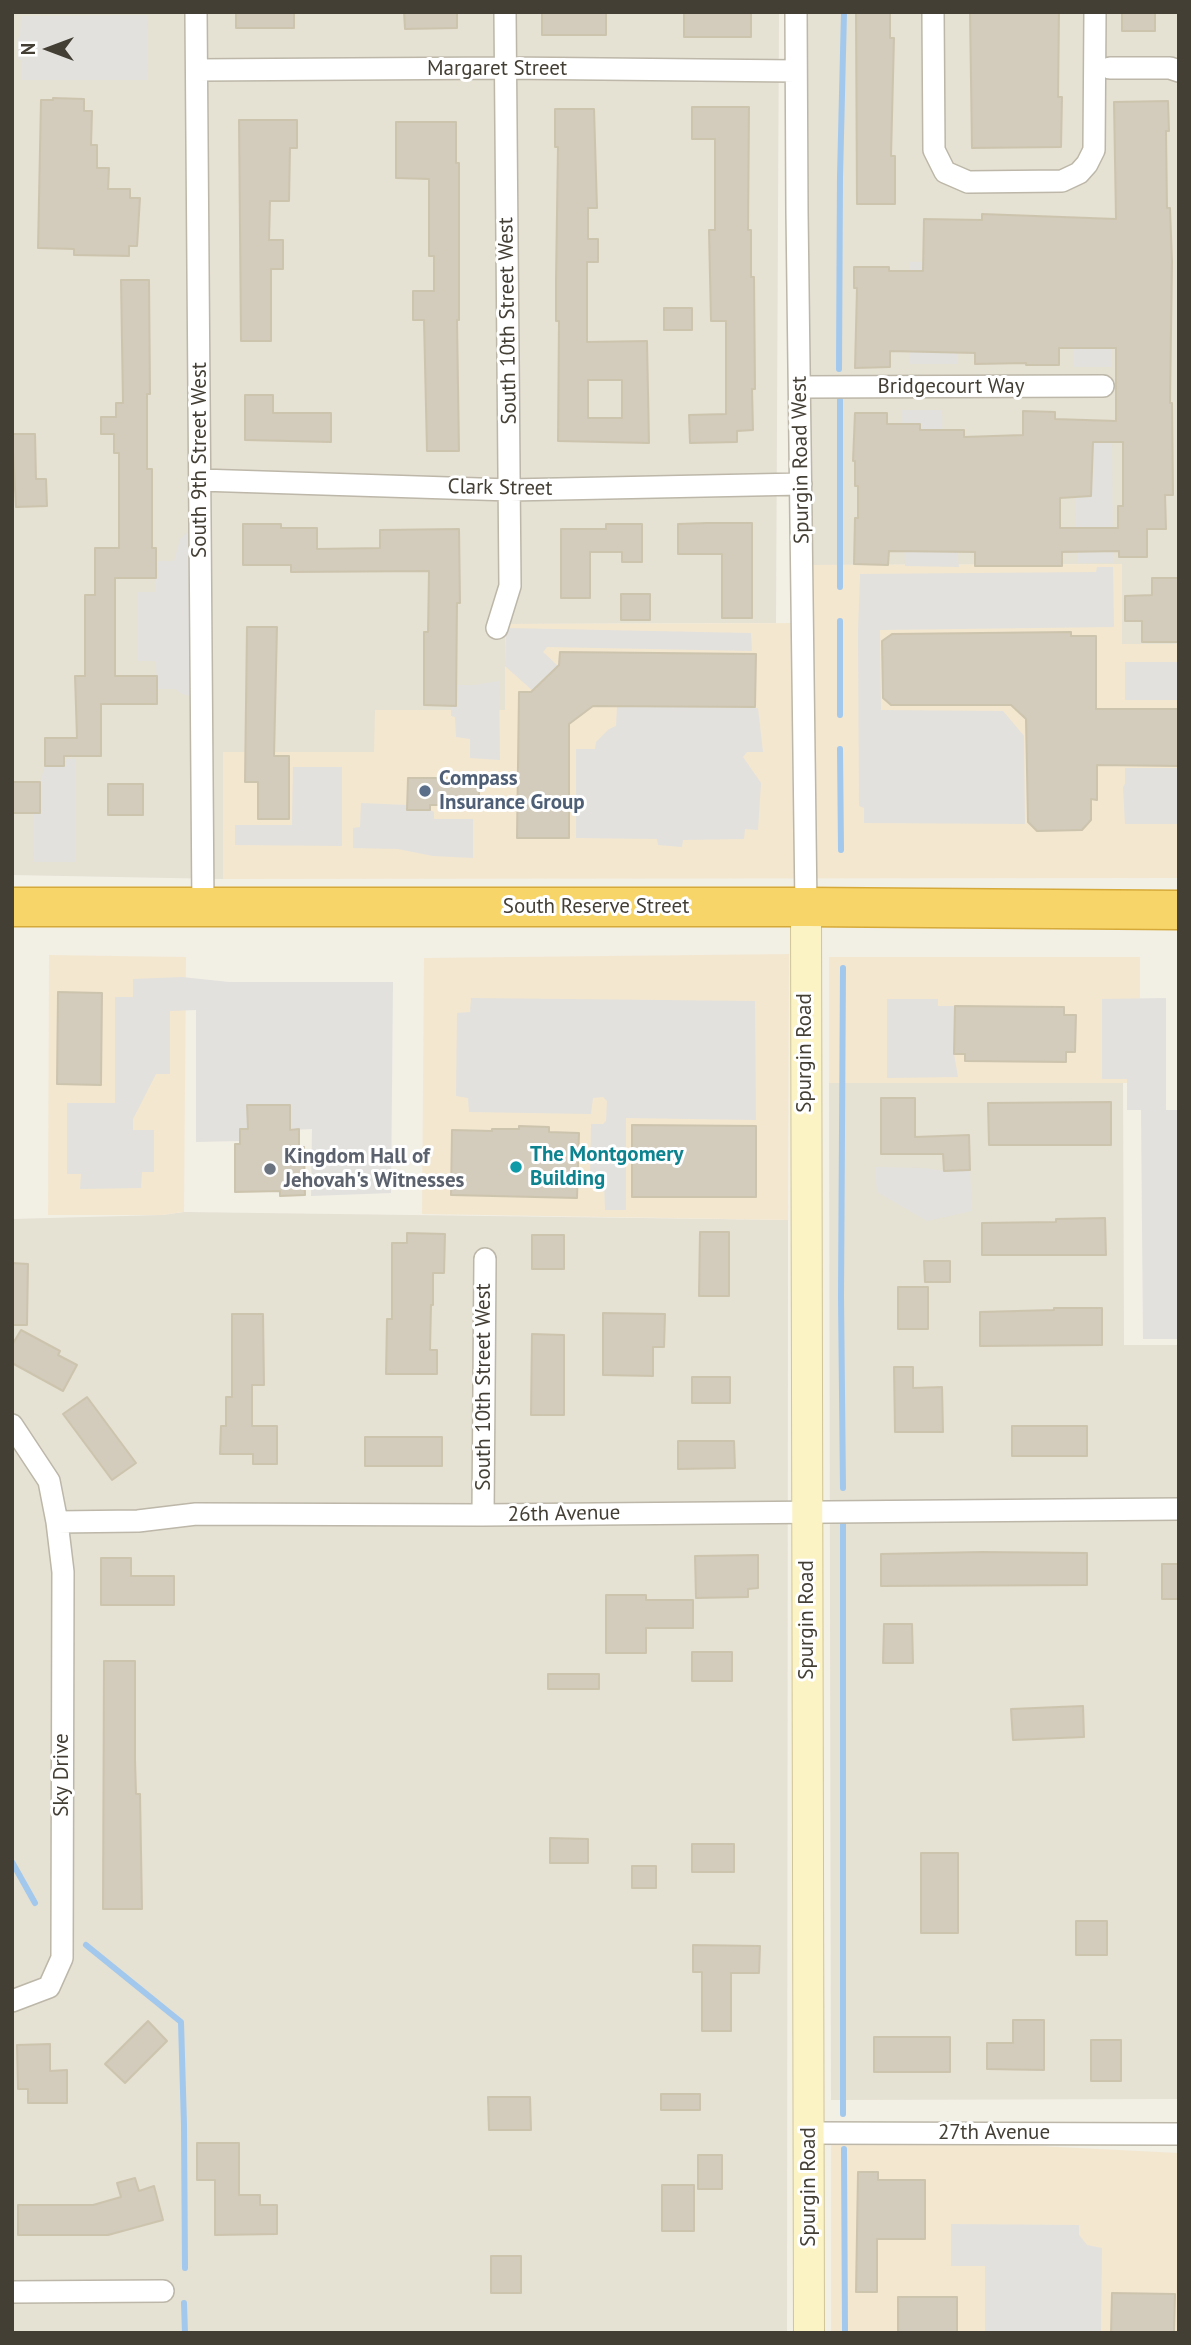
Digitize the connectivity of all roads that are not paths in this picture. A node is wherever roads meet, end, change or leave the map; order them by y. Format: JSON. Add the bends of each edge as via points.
{"nodes":[{"id":1,"x":196,"y":12,"type":"edge"},
{"id":2,"x":505,"y":12,"type":"edge"},
{"id":3,"x":796,"y":12,"type":"edge"},
{"id":4,"x":933,"y":12,"type":"edge"},
{"id":5,"x":1095,"y":12,"type":"edge"},
{"id":6,"x":505,"y":68,"type":"junction"},
{"id":7,"x":1110,"y":68,"type":"dead end"},
{"id":8,"x":197,"y":70,"type":"junction"},
{"id":9,"x":796,"y":71,"type":"junction"},
{"id":10,"x":1179,"y":71,"type":"edge"},
{"id":11,"x":1103,"y":386,"type":"dead end"},
{"id":12,"x":800,"y":387,"type":"junction"},
{"id":13,"x":200,"y":480,"type":"junction"},
{"id":14,"x":801,"y":484,"type":"junction"},
{"id":15,"x":510,"y":489,"type":"junction"},
{"id":16,"x":497,"y":628,"type":"dead end"},
{"id":17,"x":12,"y":907,"type":"edge"},
{"id":18,"x":203,"y":907,"type":"junction"},
{"id":19,"x":806,"y":907,"type":"junction"},
{"id":20,"x":1179,"y":910,"type":"edge"},
{"id":21,"x":485,"y":1259,"type":"dead end"},
{"id":22,"x":12,"y":1426,"type":"edge"},
{"id":23,"x":1179,"y":1509,"type":"edge"},
{"id":24,"x":806,"y":1511,"type":"junction"},
{"id":25,"x":483,"y":1515,"type":"junction"},
{"id":26,"x":57,"y":1521,"type":"junction"},
{"id":27,"x":12,"y":2001,"type":"edge"},
{"id":28,"x":809,"y":2133,"type":"junction"},
{"id":29,"x":1179,"y":2134,"type":"edge"},
{"id":30,"x":163,"y":2291,"type":"dead end"},
{"id":31,"x":12,"y":2292,"type":"edge"},
{"id":32,"x":809,"y":2333,"type":"edge"}],
"edges":[{"from":1,"to":8,"type":"street","name":"South 9th Street West"},
{"from":2,"to":6,"type":"street","name":"South 10th Street West"},
{"from":3,"to":9,"type":"street","name":"Spurgin Road West"},
{"from":4,"to":5,"type":"street","via":[[934,150],[945,172],[968,182],[1062,181],[1087,164],[1094,150]]},
{"from":6,"to":8,"type":"street","name":"Margaret Street"},
{"from":6,"to":9,"type":"street","name":"Margaret Street"},
{"from":6,"to":15,"type":"street","name":"South 10th Street West"},
{"from":7,"to":10,"type":"street"},
{"from":8,"to":13,"type":"street","name":"South 9th Street West"},
{"from":9,"to":12,"type":"street","name":"Spurgin Road West"},
{"from":11,"to":12,"type":"street","name":"Bridgecourt Way"},
{"from":12,"to":14,"type":"street","name":"Spurgin Road West"},
{"from":13,"to":15,"type":"street","name":"Clark Street"},
{"from":13,"to":18,"type":"street","name":"South 9th Street West"},
{"from":14,"to":15,"type":"street","name":"Clark Street"},
{"from":14,"to":19,"type":"street","name":"Spurgin Road West"},
{"from":15,"to":16,"type":"street","name":"South 10th Street West","via":[[510,586]]},
{"from":17,"to":18,"type":"highway","name":"South Reserve Street"},
{"from":18,"to":19,"type":"highway","name":"South Reserve Street"},
{"from":19,"to":20,"type":"highway","name":"South Reserve Street"},
{"from":19,"to":24,"type":"street","name":"Spurgin Road"},
{"from":21,"to":25,"type":"street","name":"South 10th Street West"},
{"from":22,"to":26,"type":"street","via":[[49,1481]]},
{"from":23,"to":24,"type":"street","name":"26th Avenue"},
{"from":24,"to":25,"type":"street","name":"26th Avenue"},
{"from":24,"to":28,"type":"street","name":"Spurgin Road"},
{"from":25,"to":26,"type":"street","name":"26th Avenue","via":[[196,1514],[138,1521]]},
{"from":26,"to":27,"type":"street","name":"Sky Drive","via":[[63,1572],[62,1958],[48,1987]]},
{"from":28,"to":29,"type":"street","name":"27th Avenue"},
{"from":28,"to":32,"type":"street","name":"Spurgin Road"},
{"from":30,"to":31,"type":"street"}]}
